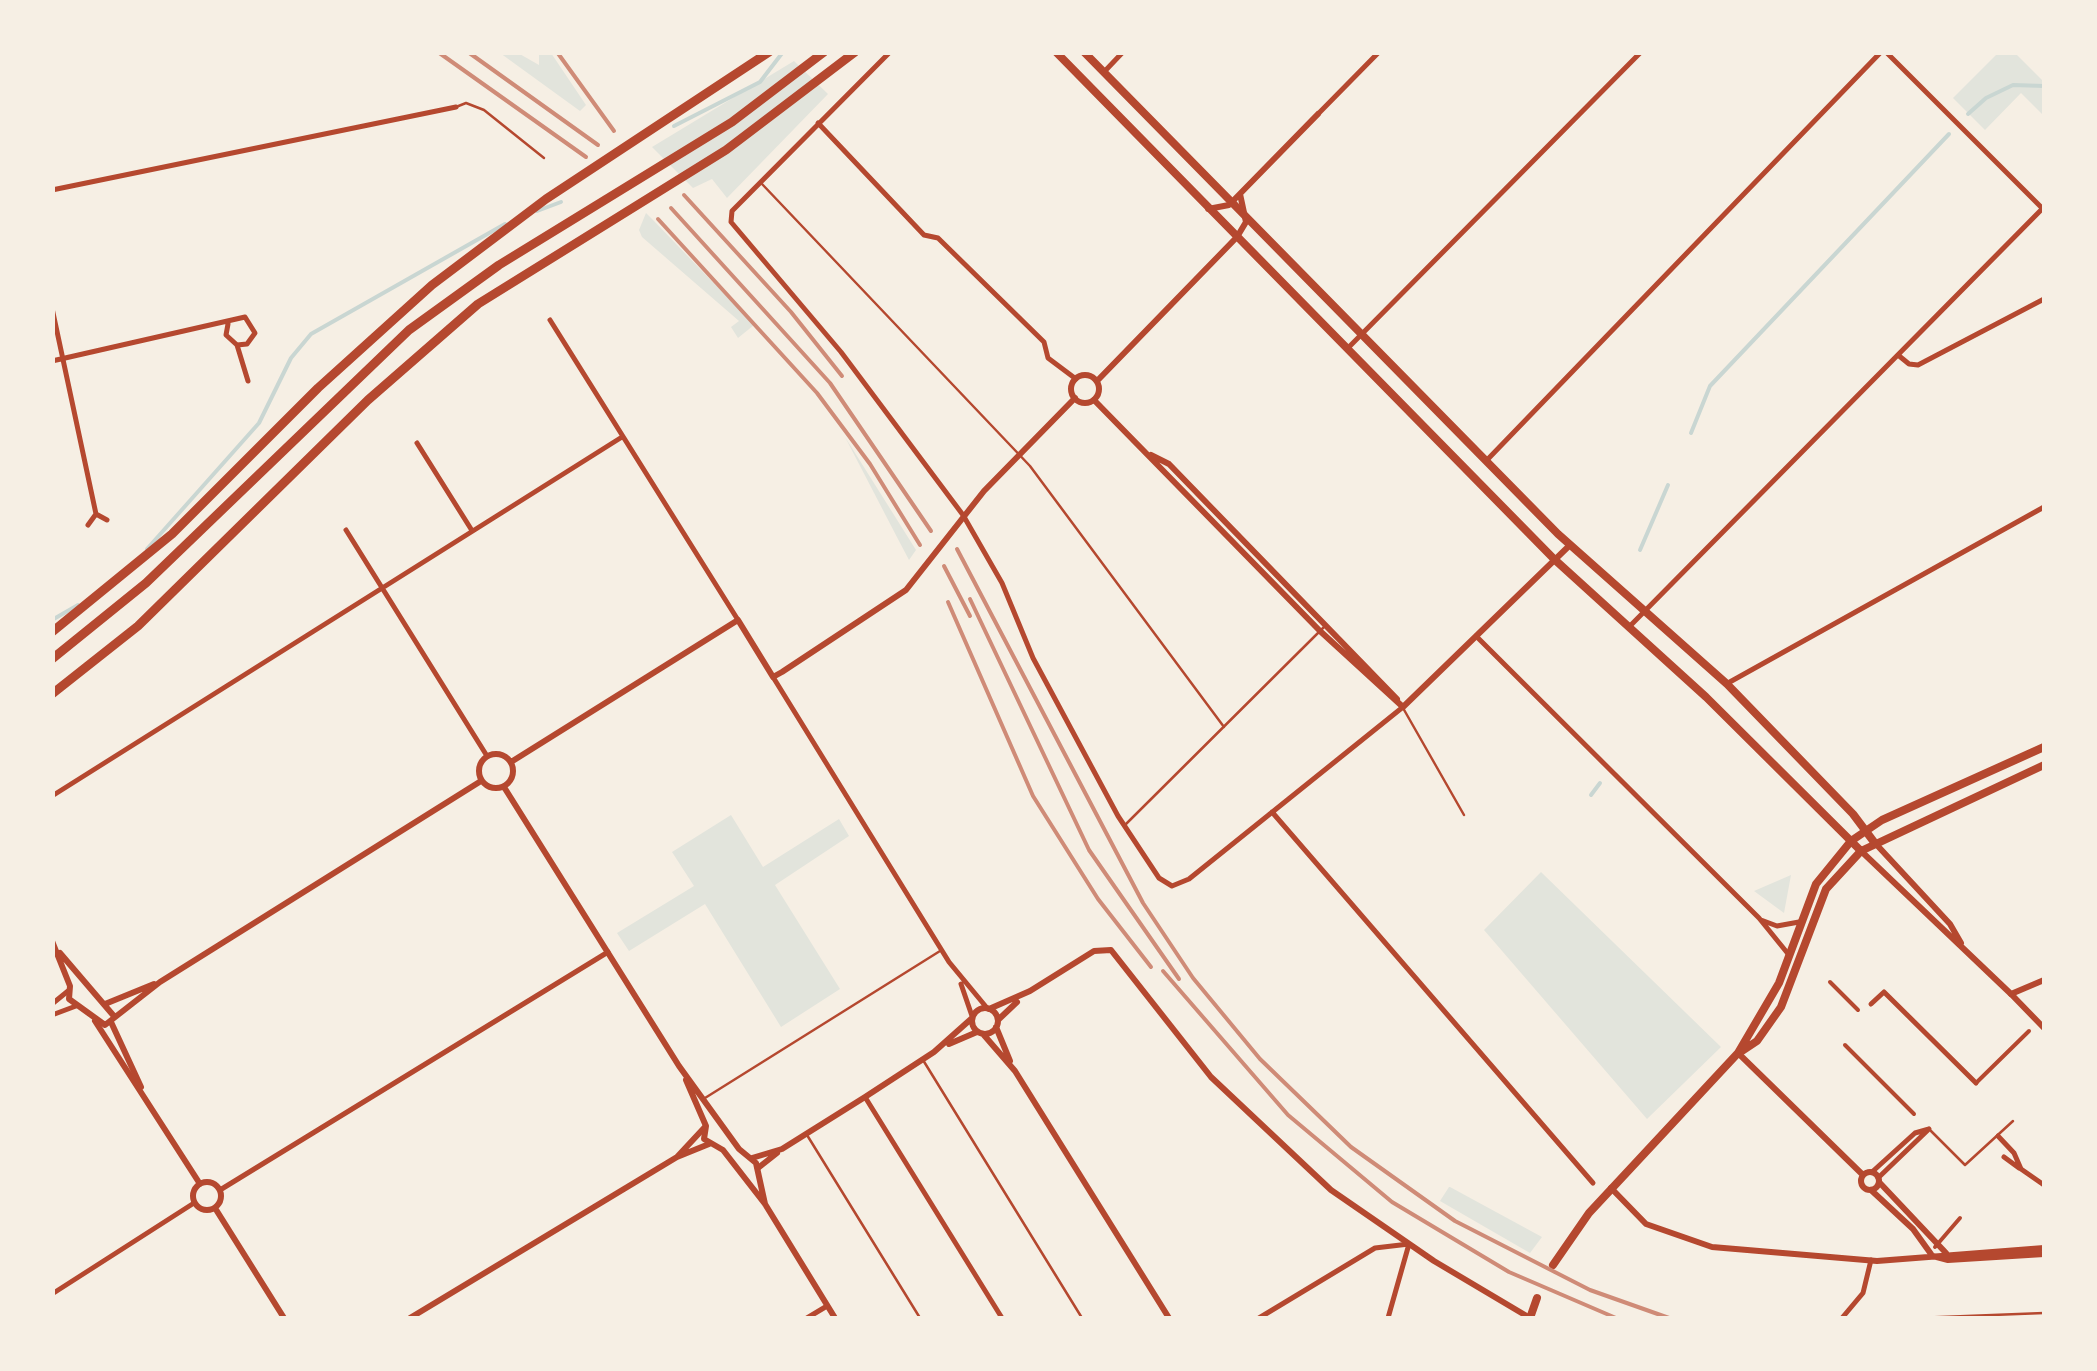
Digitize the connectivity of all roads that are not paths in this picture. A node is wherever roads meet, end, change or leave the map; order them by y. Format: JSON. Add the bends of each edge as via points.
{"nodes":[{"id":1,"x":769,"y":52,"type":"edge"},
{"id":2,"x":824,"y":52,"type":"edge"},
{"id":3,"x":855,"y":52,"type":"edge"},
{"id":4,"x":890,"y":52,"type":"edge"},
{"id":5,"x":1056,"y":52,"type":"edge"},
{"id":6,"x":1084,"y":52,"type":"edge"},
{"id":7,"x":1123,"y":52,"type":"edge"},
{"id":8,"x":1379,"y":52,"type":"edge"},
{"id":9,"x":1641,"y":52,"type":"edge"},
{"id":10,"x":1883,"y":52,"type":"edge"},
{"id":11,"x":1103,"y":72,"type":"junction"},
{"id":12,"x":456,"y":107,"type":"joint"},
{"id":13,"x":1318,"y":114,"type":"joint"},
{"id":14,"x":818,"y":123,"type":"junction"},
{"id":15,"x":544,"y":158,"type":"dead end"},
{"id":16,"x":761,"y":183,"type":"junction"},
{"id":17,"x":52,"y":190,"type":"edge"},
{"id":18,"x":1240,"y":194,"type":"junction"},
{"id":19,"x":1229,"y":205,"type":"junction"},
{"id":20,"x":2044,"y":208,"type":"edge"},
{"id":21,"x":1206,"y":209,"type":"junction"},
{"id":22,"x":1246,"y":222,"type":"junction"},
{"id":23,"x":1236,"y":238,"type":"junction"},
{"id":24,"x":2044,"y":299,"type":"edge"},
{"id":25,"x":52,"y":308,"type":"edge"},
{"id":26,"x":550,"y":320,"type":"dead end"},
{"id":27,"x":228,"y":324,"type":"junction"},
{"id":28,"x":1361,"y":336,"type":"junction"},
{"id":29,"x":237,"y":346,"type":"junction"},
{"id":30,"x":1347,"y":349,"type":"junction"},
{"id":31,"x":1897,"y":354,"type":"junction"},
{"id":32,"x":64,"y":358,"type":"junction"},
{"id":33,"x":52,"y":361,"type":"edge"},
{"id":34,"x":1076,"y":379,"type":"junction"},
{"id":35,"x":1097,"y":381,"type":"junction"},
{"id":36,"x":248,"y":382,"type":"dead end"},
{"id":37,"x":1075,"y":398,"type":"junction"},
{"id":38,"x":1094,"y":400,"type":"junction"},
{"id":39,"x":622,"y":437,"type":"junction"},
{"id":40,"x":417,"y":443,"type":"dead end"},
{"id":41,"x":1150,"y":454,"type":"junction"},
{"id":42,"x":1020,"y":455,"type":"junction"},
{"id":43,"x":1487,"y":461,"type":"junction"},
{"id":44,"x":2044,"y":507,"type":"edge"},
{"id":45,"x":96,"y":514,"type":"junction"},
{"id":46,"x":963,"y":515,"type":"junction"},
{"id":47,"x":108,"y":520,"type":"dead end"},
{"id":48,"x":88,"y":526,"type":"dead end"},
{"id":49,"x":346,"y":530,"type":"dead end"},
{"id":50,"x":472,"y":530,"type":"junction"},
{"id":51,"x":1570,"y":545,"type":"junction"},
{"id":52,"x":1554,"y":559,"type":"junction"},
{"id":53,"x":383,"y":588,"type":"junction"},
{"id":54,"x":1645,"y":611,"type":"junction"},
{"id":55,"x":738,"y":620,"type":"junction"},
{"id":56,"x":1327,"y":624,"type":"junction"},
{"id":57,"x":1629,"y":627,"type":"junction"},
{"id":58,"x":1320,"y":631,"type":"junction"},
{"id":59,"x":52,"y":632,"type":"edge"},
{"id":60,"x":1476,"y":636,"type":"junction"},
{"id":61,"x":52,"y":659,"type":"edge"},
{"id":62,"x":773,"y":677,"type":"junction"},
{"id":63,"x":1727,"y":684,"type":"junction"},
{"id":64,"x":52,"y":694,"type":"edge"},
{"id":65,"x":1403,"y":707,"type":"junction"},
{"id":66,"x":1224,"y":727,"type":"junction"},
{"id":67,"x":2044,"y":746,"type":"edge"},
{"id":68,"x":487,"y":756,"type":"junction"},
{"id":69,"x":511,"y":762,"type":"junction"},
{"id":70,"x":2044,"y":766,"type":"edge"},
{"id":71,"x":482,"y":780,"type":"junction"},
{"id":72,"x":504,"y":787,"type":"junction"},
{"id":73,"x":52,"y":796,"type":"edge"},
{"id":74,"x":1272,"y":812,"type":"junction"},
{"id":75,"x":1464,"y":815,"type":"dead end"},
{"id":76,"x":1124,"y":826,"type":"junction"},
{"id":77,"x":1865,"y":830,"type":"junction"},
{"id":78,"x":1851,"y":841,"type":"junction"},
{"id":79,"x":1874,"y":842,"type":"junction"},
{"id":80,"x":1861,"y":851,"type":"junction"},
{"id":81,"x":1759,"y":918,"type":"junction"},
{"id":82,"x":1798,"y":922,"type":"junction"},
{"id":83,"x":52,"y":941,"type":"edge"},
{"id":84,"x":1964,"y":949,"type":"junction"},
{"id":85,"x":941,"y":950,"type":"junction"},
{"id":86,"x":59,"y":952,"type":"junction"},
{"id":87,"x":608,"y":952,"type":"junction"},
{"id":88,"x":1789,"y":955,"type":"junction"},
{"id":89,"x":958,"y":977,"type":"junction"},
{"id":90,"x":2044,"y":980,"type":"edge"},
{"id":91,"x":160,"y":982,"type":"junction"},
{"id":92,"x":1830,"y":982,"type":"dead end"},
{"id":93,"x":86,"y":983,"type":"junction"},
{"id":94,"x":69,"y":988,"type":"junction"},
{"id":95,"x":1030,"y":992,"type":"junction"},
{"id":96,"x":2011,"y":994,"type":"junction"},
{"id":97,"x":52,"y":1004,"type":"edge"},
{"id":98,"x":104,"y":1004,"type":"junction"},
{"id":99,"x":1871,"y":1004,"type":"dead end"},
{"id":100,"x":76,"y":1006,"type":"junction"},
{"id":101,"x":988,"y":1008,"type":"junction"},
{"id":102,"x":1858,"y":1010,"type":"dead end"},
{"id":103,"x":52,"y":1014,"type":"edge"},
{"id":104,"x":112,"y":1018,"type":"junction"},
{"id":105,"x":972,"y":1018,"type":"junction"},
{"id":106,"x":95,"y":1021,"type":"junction"},
{"id":107,"x":997,"y":1023,"type":"junction"},
{"id":108,"x":2044,"y":1028,"type":"edge"},
{"id":109,"x":2028,"y":1031,"type":"dead end"},
{"id":110,"x":980,"y":1033,"type":"junction"},
{"id":111,"x":1845,"y":1045,"type":"dead end"},
{"id":112,"x":934,"y":1052,"type":"junction"},
{"id":113,"x":1738,"y":1053,"type":"junction"},
{"id":114,"x":922,"y":1059,"type":"junction"},
{"id":115,"x":679,"y":1066,"type":"junction"},
{"id":116,"x":1015,"y":1071,"type":"junction"},
{"id":117,"x":1976,"y":1083,"type":"joint"},
{"id":118,"x":141,"y":1087,"type":"junction"},
{"id":119,"x":865,"y":1097,"type":"junction"},
{"id":120,"x":704,"y":1098,"type":"junction"},
{"id":121,"x":1914,"y":1114,"type":"dead end"},
{"id":122,"x":2013,"y":1121,"type":"dead end"},
{"id":123,"x":722,"y":1124,"type":"junction"},
{"id":124,"x":705,"y":1127,"type":"junction"},
{"id":125,"x":1930,"y":1130,"type":"joint"},
{"id":126,"x":806,"y":1134,"type":"junction"},
{"id":127,"x":1998,"y":1136,"type":"junction"},
{"id":128,"x":709,"y":1144,"type":"junction"},
{"id":129,"x":782,"y":1149,"type":"junction"},
{"id":130,"x":2004,"y":1157,"type":"dead end"},
{"id":131,"x":676,"y":1158,"type":"junction"},
{"id":132,"x":752,"y":1158,"type":"junction"},
{"id":133,"x":2021,"y":1169,"type":"junction"},
{"id":134,"x":757,"y":1171,"type":"junction"},
{"id":135,"x":1863,"y":1175,"type":"junction"},
{"id":136,"x":741,"y":1178,"type":"junction"},
{"id":137,"x":1876,"y":1178,"type":"junction"},
{"id":138,"x":1592,"y":1183,"type":"dead end"},
{"id":139,"x":200,"y":1184,"type":"junction"},
{"id":140,"x":2044,"y":1185,"type":"edge"},
{"id":141,"x":1611,"y":1188,"type":"junction"},
{"id":142,"x":220,"y":1190,"type":"junction"},
{"id":143,"x":1870,"y":1190,"type":"junction"},
{"id":144,"x":194,"y":1203,"type":"junction"},
{"id":145,"x":765,"y":1204,"type":"junction"},
{"id":146,"x":215,"y":1208,"type":"junction"},
{"id":147,"x":1960,"y":1218,"type":"dead end"},
{"id":148,"x":1408,"y":1244,"type":"junction"},
{"id":149,"x":1923,"y":1244,"type":"junction"},
{"id":150,"x":1934,"y":1251,"type":"junction"},
{"id":151,"x":2044,"y":1251,"type":"edge"},
{"id":152,"x":1910,"y":1258,"type":"junction"},
{"id":153,"x":1871,"y":1260,"type":"junction"},
{"id":154,"x":1553,"y":1265,"type":"dead end"},
{"id":155,"x":52,"y":1294,"type":"edge"},
{"id":156,"x":1537,"y":1298,"type":"dead end"},
{"id":157,"x":827,"y":1306,"type":"junction"},
{"id":158,"x":2044,"y":1312,"type":"edge"},
{"id":159,"x":284,"y":1318,"type":"edge"},
{"id":160,"x":410,"y":1318,"type":"edge"},
{"id":161,"x":806,"y":1318,"type":"edge"},
{"id":162,"x":835,"y":1318,"type":"edge"},
{"id":163,"x":920,"y":1318,"type":"edge"},
{"id":164,"x":1002,"y":1318,"type":"edge"},
{"id":165,"x":1082,"y":1318,"type":"edge"},
{"id":166,"x":1169,"y":1318,"type":"edge"},
{"id":167,"x":1259,"y":1318,"type":"edge"},
{"id":168,"x":1388,"y":1318,"type":"edge"},
{"id":169,"x":1530,"y":1318,"type":"edge"},
{"id":170,"x":1842,"y":1318,"type":"edge"},
{"id":171,"x":1915,"y":1318,"type":"edge"}],
"edges":[{"from":1,"to":59,"type":"highway","via":[[546,199],[432,285],[172,534]]},
{"from":2,"to":61,"type":"highway","via":[[732,122],[499,266],[409,330],[146,583]]},
{"from":3,"to":64,"type":"highway","via":[[742,139],[478,304],[368,400],[138,626]]},
{"from":4,"to":14,"type":"street"},
{"from":5,"to":21,"type":"main road"},
{"from":6,"to":11,"type":"main road"},
{"from":7,"to":11,"type":"street"},
{"from":8,"to":13,"type":"street"},
{"from":9,"to":28,"type":"street"},
{"from":10,"to":20,"type":"street"},
{"from":10,"to":43,"type":"street"},
{"from":11,"to":19,"type":"main road"},
{"from":12,"to":15,"type":"lane","via":[[466,103],[484,110]]},
{"from":12,"to":17,"type":"street"},
{"from":13,"to":18,"type":"street"},
{"from":14,"to":16,"type":"street"},
{"from":14,"to":34,"type":"street"},
{"from":16,"to":42,"type":"lane"},
{"from":16,"to":46,"type":"street","via":[[730,216],[733,227],[841,352]]},
{"from":18,"to":19,"type":"street"},
{"from":18,"to":22,"type":"street"},
{"from":19,"to":21,"type":"street"},
{"from":19,"to":22,"type":"main road"},
{"from":20,"to":31,"type":"street"},
{"from":21,"to":23,"type":"main road"},
{"from":22,"to":23,"type":"street"},
{"from":22,"to":28,"type":"main road"},
{"from":23,"to":30,"type":"main road"},
{"from":23,"to":35,"type":"street"},
{"from":24,"to":31,"type":"street","via":[[1918,364]]},
{"from":25,"to":32,"type":"street"},
{"from":26,"to":39,"type":"street"},
{"from":27,"to":29,"type":"street","via":[[226,335]]},
{"from":27,"to":29,"type":"street","via":[[244,317],[254,328],[251,341]]},
{"from":27,"to":32,"type":"street"},
{"from":28,"to":30,"type":"street"},
{"from":28,"to":43,"type":"main road"},
{"from":29,"to":36,"type":"street"},
{"from":30,"to":52,"type":"main road"},
{"from":31,"to":54,"type":"street"},
{"from":32,"to":33,"type":"street"},
{"from":32,"to":45,"type":"street"},
{"from":34,"to":35,"type":"street","via":[[1087,375]]},
{"from":34,"to":37,"type":"street"},
{"from":35,"to":38,"type":"street"},
{"from":37,"to":38,"type":"street"},
{"from":37,"to":42,"type":"street"},
{"from":38,"to":41,"type":"street"},
{"from":39,"to":50,"type":"street"},
{"from":39,"to":55,"type":"street"},
{"from":40,"to":50,"type":"street"},
{"from":41,"to":56,"type":"street","via":[[1169,464]]},
{"from":41,"to":58,"type":"street"},
{"from":42,"to":46,"type":"street"},
{"from":42,"to":66,"type":"lane"},
{"from":43,"to":51,"type":"main road"},
{"from":44,"to":63,"type":"street"},
{"from":45,"to":47,"type":"street"},
{"from":45,"to":48,"type":"street"},
{"from":46,"to":62,"type":"street","via":[[906,590]]},
{"from":46,"to":76,"type":"street"},
{"from":49,"to":53,"type":"street"},
{"from":50,"to":53,"type":"street"},
{"from":51,"to":52,"type":"street"},
{"from":51,"to":54,"type":"main road"},
{"from":52,"to":57,"type":"main road"},
{"from":52,"to":60,"type":"street"},
{"from":53,"to":68,"type":"street"},
{"from":53,"to":73,"type":"street"},
{"from":54,"to":57,"type":"street"},
{"from":54,"to":63,"type":"main road"},
{"from":55,"to":62,"type":"street"},
{"from":55,"to":69,"type":"street"},
{"from":56,"to":58,"type":"lane"},
{"from":56,"to":65,"type":"street"},
{"from":57,"to":78,"type":"main road"},
{"from":58,"to":65,"type":"street"},
{"from":58,"to":66,"type":"lane"},
{"from":60,"to":65,"type":"street"},
{"from":60,"to":81,"type":"street"},
{"from":62,"to":85,"type":"street"},
{"from":63,"to":77,"type":"main road"},
{"from":65,"to":74,"type":"street"},
{"from":65,"to":75,"type":"lane"},
{"from":66,"to":76,"type":"lane"},
{"from":67,"to":77,"type":"main road"},
{"from":68,"to":69,"type":"street"},
{"from":68,"to":71,"type":"street","via":[[480,764]]},
{"from":69,"to":72,"type":"street","via":[[514,775]]},
{"from":70,"to":79,"type":"main road"},
{"from":71,"to":72,"type":"street"},
{"from":71,"to":91,"type":"street"},
{"from":72,"to":87,"type":"street"},
{"from":74,"to":76,"type":"street","via":[[1172,886],[1159,878]]},
{"from":74,"to":138,"type":"street"},
{"from":77,"to":78,"type":"main road"},
{"from":77,"to":79,"type":"main road"},
{"from":78,"to":80,"type":"main road"},
{"from":78,"to":82,"type":"main road","via":[[1823,873]]},
{"from":79,"to":80,"type":"main road"},
{"from":79,"to":84,"type":"street","via":[[1950,924]]},
{"from":80,"to":84,"type":"street"},
{"from":80,"to":113,"type":"main road","via":[[1826,889],[1781,1007],[1757,1041]]},
{"from":81,"to":82,"type":"street","via":[[1776,926]]},
{"from":81,"to":88,"type":"street"},
{"from":82,"to":88,"type":"main road"},
{"from":83,"to":86,"type":"street"},
{"from":84,"to":96,"type":"street"},
{"from":85,"to":89,"type":"street"},
{"from":85,"to":120,"type":"lane"},
{"from":86,"to":93,"type":"street"},
{"from":86,"to":94,"type":"street"},
{"from":87,"to":115,"type":"street"},
{"from":87,"to":142,"type":"street"},
{"from":88,"to":113,"type":"main road"},
{"from":89,"to":101,"type":"street"},
{"from":89,"to":105,"type":"street"},
{"from":90,"to":96,"type":"street"},
{"from":91,"to":98,"type":"street"},
{"from":91,"to":104,"type":"street"},
{"from":92,"to":102,"type":"street"},
{"from":93,"to":94,"type":"street","via":[[78,980]]},
{"from":93,"to":98,"type":"street"},
{"from":94,"to":97,"type":"street"},
{"from":94,"to":100,"type":"street"},
{"from":95,"to":101,"type":"street"},
{"from":95,"to":107,"type":"street"},
{"from":95,"to":148,"type":"street","via":[[1107,948],[1211,1077],[1260,1126],[1331,1190]]},
{"from":96,"to":108,"type":"street"},
{"from":98,"to":104,"type":"street"},
{"from":99,"to":117,"type":"street","via":[[1884,992]]},
{"from":100,"to":103,"type":"street"},
{"from":100,"to":106,"type":"street"},
{"from":101,"to":105,"type":"street"},
{"from":101,"to":107,"type":"street"},
{"from":104,"to":106,"type":"street"},
{"from":104,"to":118,"type":"street"},
{"from":105,"to":110,"type":"street"},
{"from":105,"to":112,"type":"street"},
{"from":106,"to":118,"type":"street"},
{"from":107,"to":110,"type":"street"},
{"from":107,"to":116,"type":"street"},
{"from":109,"to":117,"type":"street"},
{"from":110,"to":112,"type":"street"},
{"from":110,"to":116,"type":"street"},
{"from":111,"to":121,"type":"street"},
{"from":112,"to":114,"type":"street"},
{"from":113,"to":135,"type":"street"},
{"from":113,"to":141,"type":"main road"},
{"from":114,"to":119,"type":"street"},
{"from":114,"to":165,"type":"lane"},
{"from":115,"to":120,"type":"street"},
{"from":115,"to":124,"type":"street"},
{"from":116,"to":166,"type":"street"},
{"from":118,"to":139,"type":"street"},
{"from":119,"to":126,"type":"street"},
{"from":119,"to":164,"type":"street"},
{"from":120,"to":123,"type":"street"},
{"from":122,"to":127,"type":"lane"},
{"from":123,"to":124,"type":"street"},
{"from":123,"to":132,"type":"street"},
{"from":124,"to":128,"type":"street"},
{"from":124,"to":131,"type":"street"},
{"from":125,"to":127,"type":"lane","via":[[1964,1166]]},
{"from":125,"to":137,"type":"street","via":[[1915,1132]]},
{"from":126,"to":129,"type":"street"},
{"from":126,"to":163,"type":"lane"},
{"from":127,"to":133,"type":"street"},
{"from":128,"to":131,"type":"street"},
{"from":128,"to":136,"type":"street","via":[[723,1150]]},
{"from":129,"to":132,"type":"street"},
{"from":129,"to":134,"type":"street"},
{"from":130,"to":133,"type":"street"},
{"from":131,"to":160,"type":"street"},
{"from":132,"to":134,"type":"street"},
{"from":133,"to":140,"type":"street"},
{"from":134,"to":136,"type":"street"},
{"from":134,"to":145,"type":"street"},
{"from":135,"to":137,"type":"street"},
{"from":135,"to":143,"type":"street","via":[[1862,1185]]},
{"from":136,"to":145,"type":"street"},
{"from":137,"to":143,"type":"street"},
{"from":137,"to":150,"type":"street"},
{"from":139,"to":142,"type":"street"},
{"from":139,"to":144,"type":"street"},
{"from":141,"to":153,"type":"street","via":[[1646,1224],[1712,1247]]},
{"from":141,"to":154,"type":"main road"},
{"from":142,"to":146,"type":"street"},
{"from":143,"to":149,"type":"street"},
{"from":144,"to":146,"type":"street","via":[[206,1211]]},
{"from":144,"to":155,"type":"street"},
{"from":145,"to":157,"type":"street"},
{"from":146,"to":159,"type":"street"},
{"from":147,"to":150,"type":"street"},
{"from":148,"to":167,"type":"street","via":[[1376,1248]]},
{"from":148,"to":168,"type":"street"},
{"from":148,"to":169,"type":"street"},
{"from":149,"to":150,"type":"street"},
{"from":149,"to":152,"type":"street"},
{"from":150,"to":151,"type":"street"},
{"from":150,"to":151,"type":"street","via":[[1948,1260]]},
{"from":150,"to":152,"type":"street"},
{"from":152,"to":153,"type":"street"},
{"from":153,"to":170,"type":"street","via":[[1863,1293]]},
{"from":156,"to":169,"type":"main road"},
{"from":157,"to":161,"type":"street"},
{"from":157,"to":162,"type":"street"},
{"from":158,"to":171,"type":"lane"}]}
